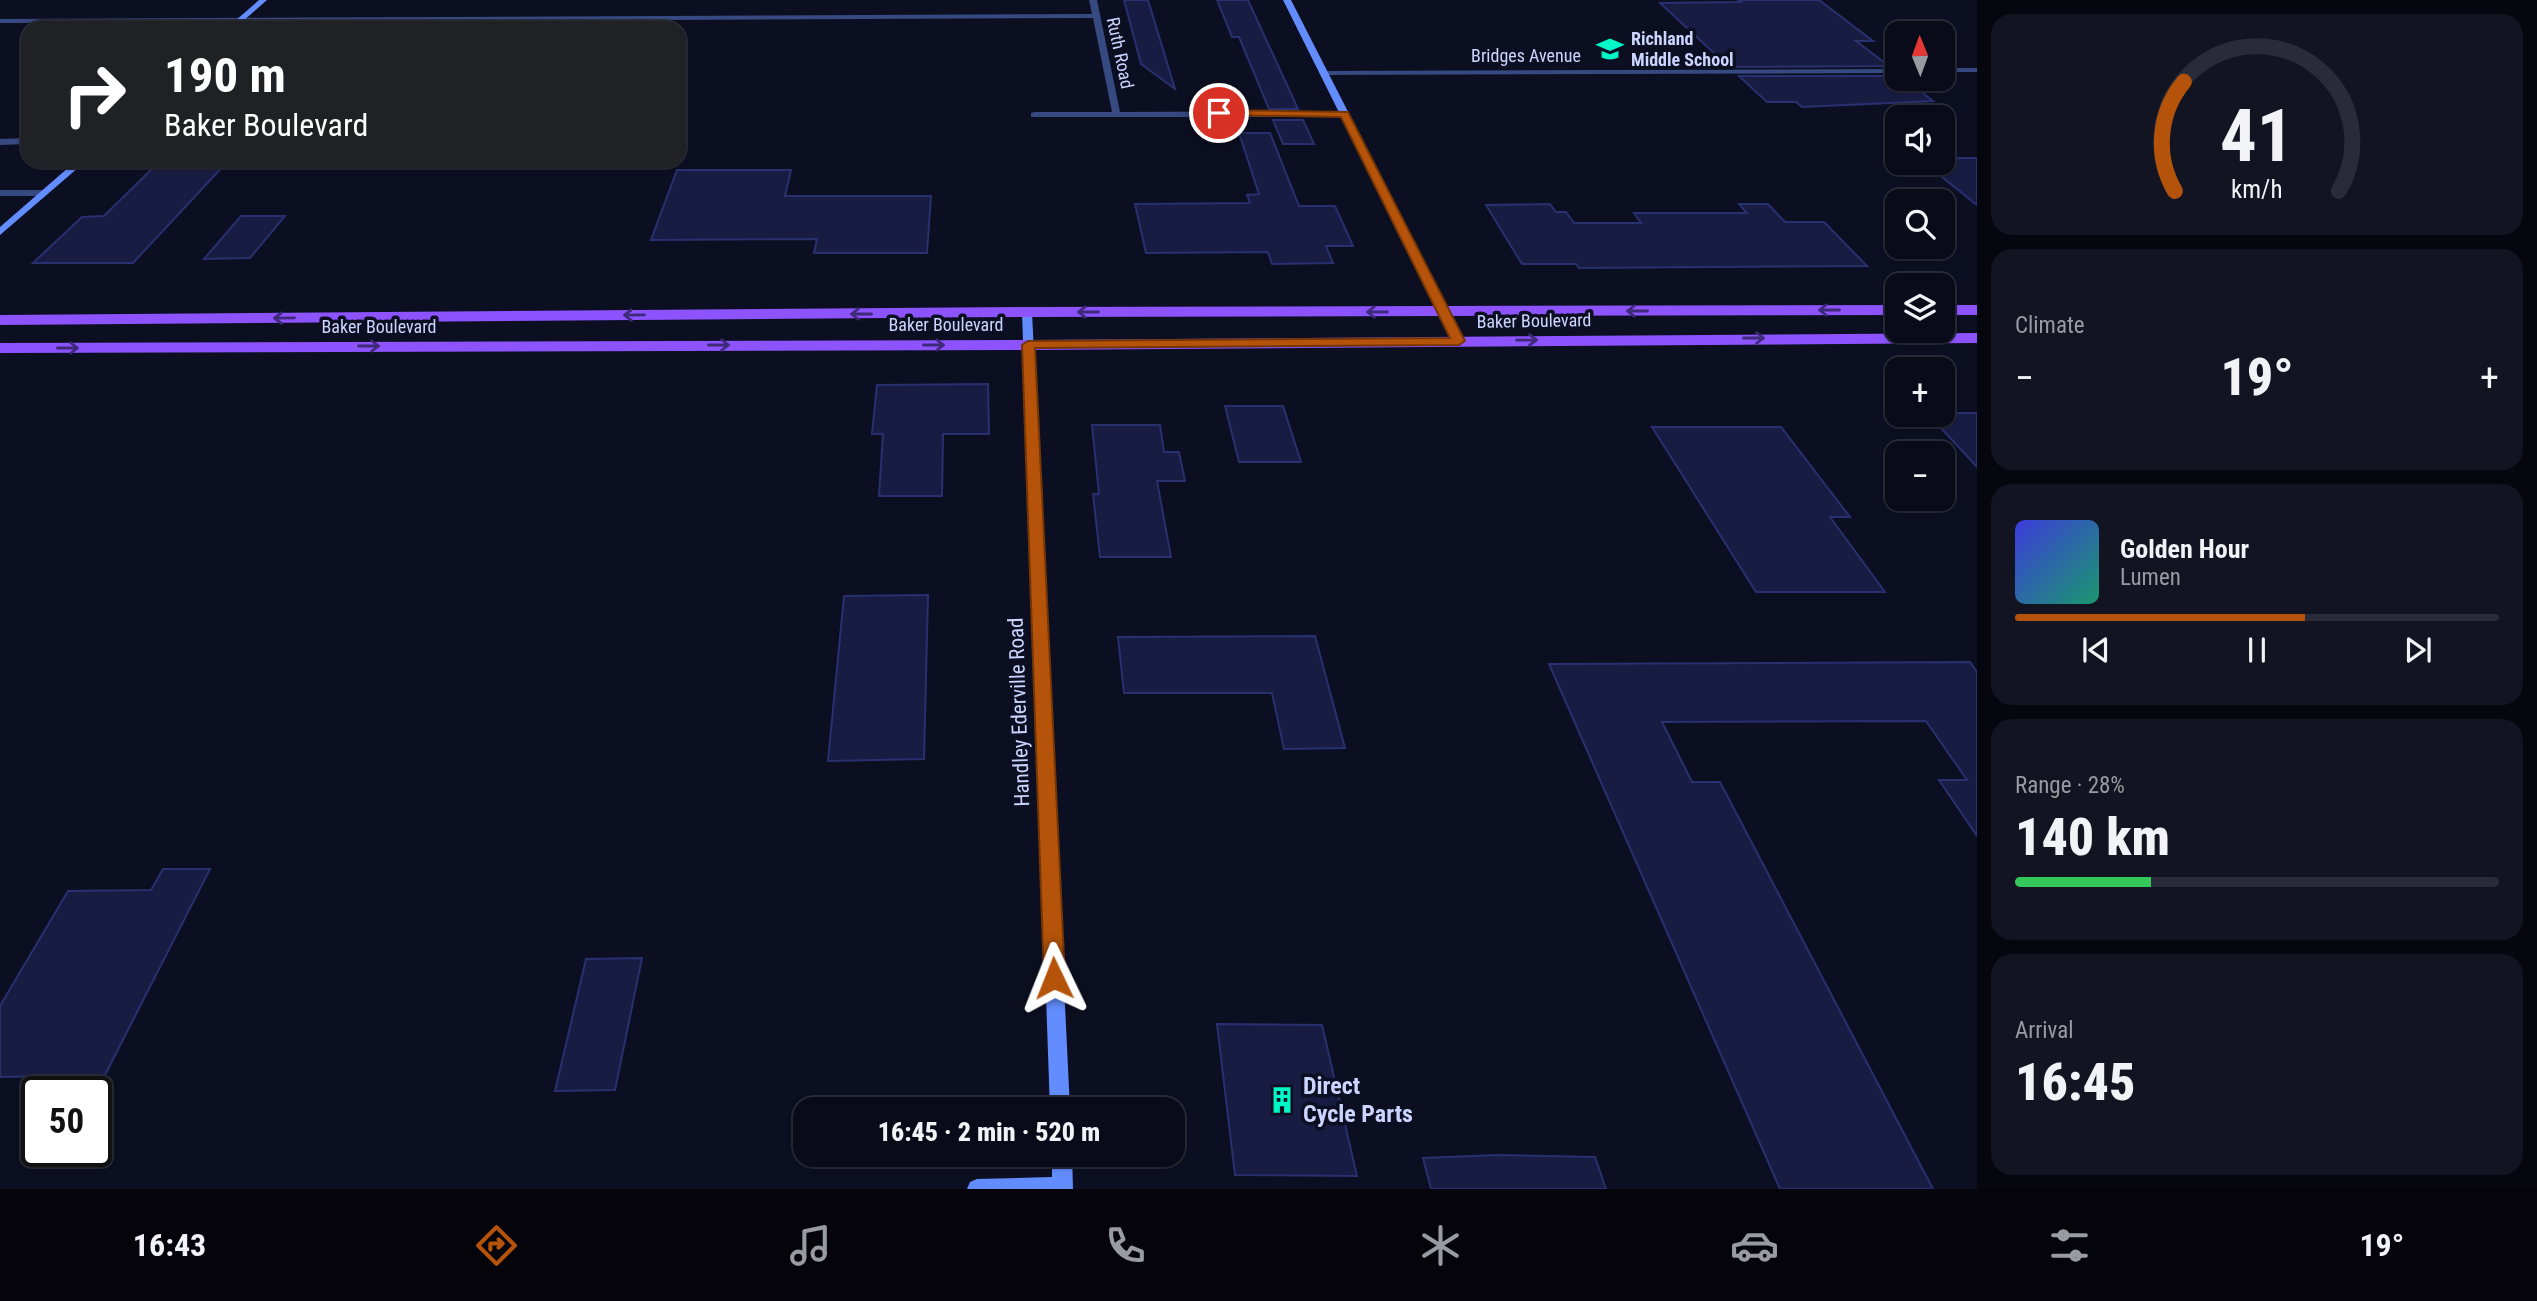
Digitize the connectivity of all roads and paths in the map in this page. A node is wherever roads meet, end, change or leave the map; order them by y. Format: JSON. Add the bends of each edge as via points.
{"nodes":[{"id":1,"x":263,"y":0,"type":"edge"},
{"id":2,"x":1093,"y":0,"type":"edge"},
{"id":3,"x":1287,"y":0,"type":"edge"},
{"id":4,"x":1096,"y":16,"type":"junction"},
{"id":5,"x":0,"y":20,"type":"edge"},
{"id":6,"x":240,"y":20,"type":"junction"},
{"id":7,"x":1955,"y":70,"type":"edge"},
{"id":8,"x":1977,"y":70,"type":"edge"},
{"id":9,"x":1885,"y":71,"type":"edge"},
{"id":10,"x":1323,"y":73,"type":"junction"},
{"id":11,"x":1116,"y":113,"type":"junction"},
{"id":12,"x":1344,"y":114,"type":"junction"},
{"id":13,"x":1034,"y":115,"type":"dead end"},
{"id":14,"x":21,"y":141,"type":"edge"},
{"id":15,"x":0,"y":142,"type":"edge"},
{"id":16,"x":73,"y":168,"type":"edge"},
{"id":17,"x":0,"y":193,"type":"edge"},
{"id":18,"x":44,"y":193,"type":"junction"},
{"id":19,"x":0,"y":232,"type":"edge"},
{"id":20,"x":1885,"y":310,"type":"edge"},
{"id":21,"x":1955,"y":310,"type":"edge"},
{"id":22,"x":1977,"y":310,"type":"edge"},
{"id":23,"x":1027,"y":312,"type":"junction"},
{"id":24,"x":1445,"y":312,"type":"junction"},
{"id":25,"x":0,"y":320,"type":"edge"},
{"id":26,"x":1977,"y":338,"type":"edge"},
{"id":27,"x":1459,"y":341,"type":"junction"},
{"id":28,"x":1028,"y":345,"type":"junction"},
{"id":29,"x":0,"y":348,"type":"edge"},
{"id":30,"x":1059,"y":1097,"type":"edge"},
{"id":31,"x":1062,"y":1167,"type":"edge"},
{"id":32,"x":1063,"y":1188,"type":"edge"},
{"id":33,"x":977,"y":1189,"type":"edge"}],
"edges":[{"from":1,"to":6,"type":"street"},
{"from":2,"to":4,"type":"street","name":"Ruth Road"},
{"from":3,"to":10,"type":"street"},
{"from":4,"to":6,"type":"street"},
{"from":4,"to":11,"type":"street","name":"Ruth Road"},
{"from":5,"to":6,"type":"street"},
{"from":7,"to":8,"type":"street"},
{"from":9,"to":10,"type":"street","name":"Bridges Avenue"},
{"from":10,"to":12,"type":"street"},
{"from":11,"to":12,"type":"street"},
{"from":11,"to":13,"type":"street"},
{"from":12,"to":24,"type":"street"},
{"from":14,"to":15,"type":"street"},
{"from":16,"to":18,"type":"street"},
{"from":17,"to":18,"type":"street"},
{"from":18,"to":19,"type":"street"},
{"from":20,"to":24,"type":"main road","name":"Baker Boulevard","one_way":true},
{"from":21,"to":22,"type":"main road"},
{"from":24,"to":23,"type":"main road","name":"Baker Boulevard","one_way":true},
{"from":23,"to":25,"type":"main road","name":"Baker Boulevard","one_way":true},
{"from":23,"to":28,"type":"street","name":"Handley Ederville Road"},
{"from":24,"to":27,"type":"street"},
{"from":27,"to":26,"type":"main road","name":"Baker Boulevard","one_way":true},
{"from":27,"to":28,"type":"main road","name":"Baker Boulevard"},
{"from":29,"to":28,"type":"main road","name":"Baker Boulevard","one_way":true},
{"from":28,"to":30,"type":"street","name":"Handley Ederville Road"},
{"from":31,"to":32,"type":"street"},
{"from":32,"to":33,"type":"street"}]}
